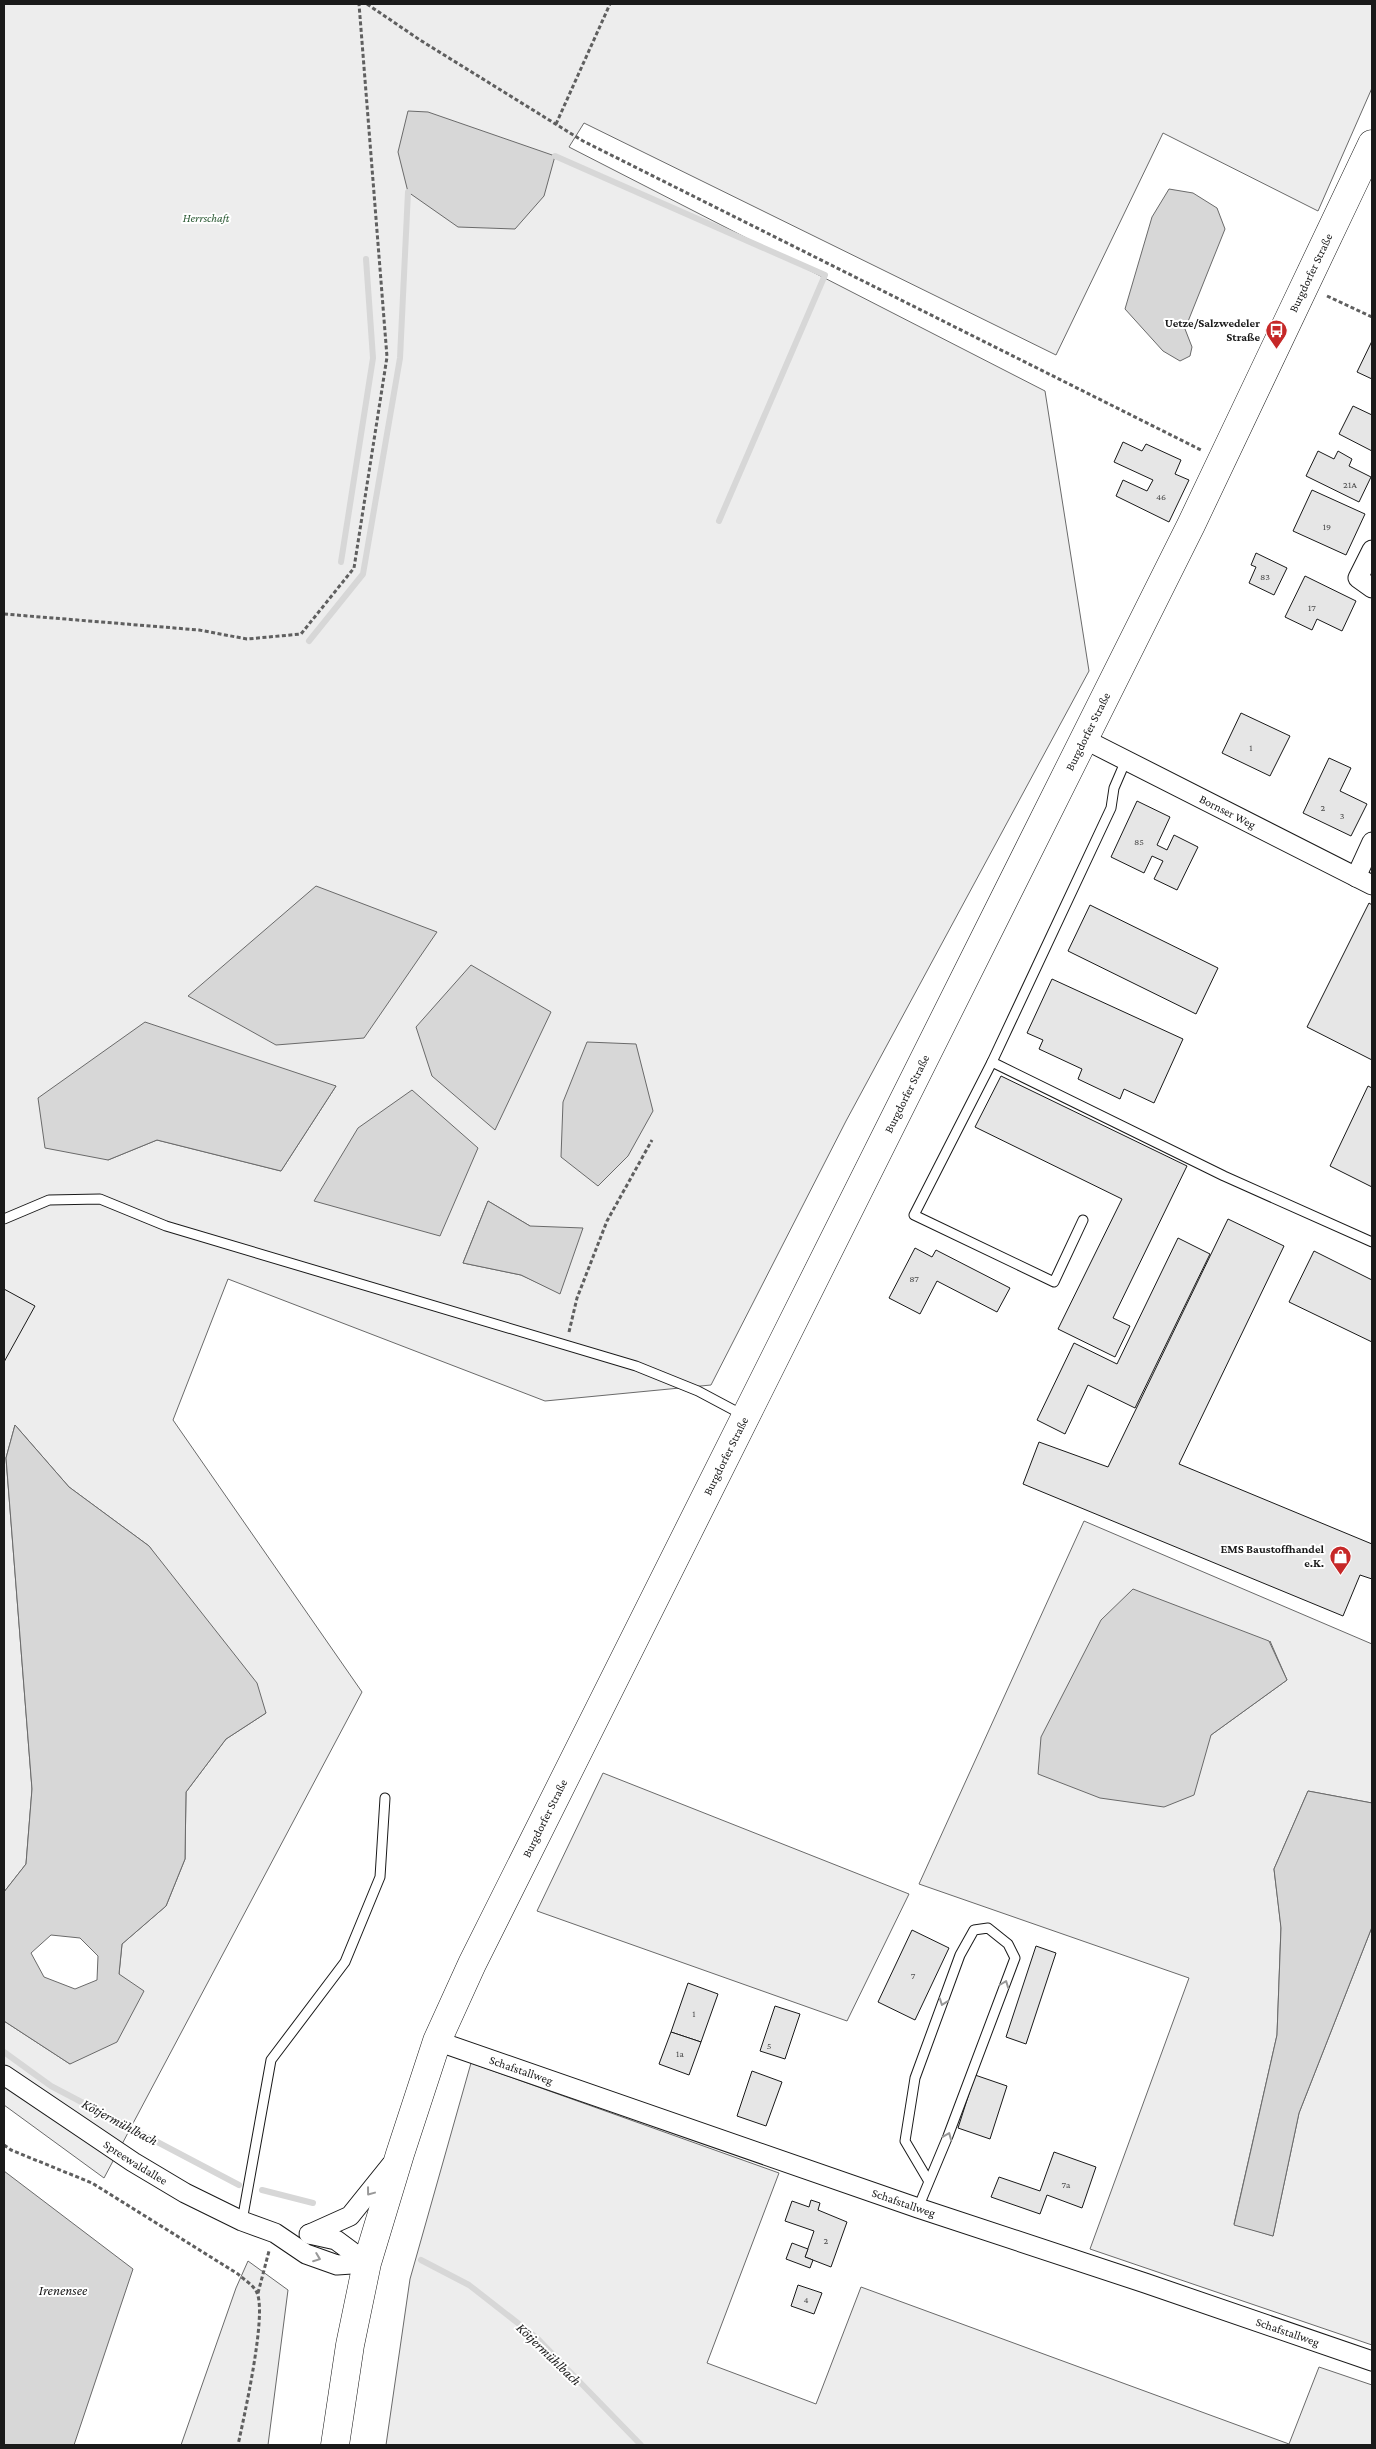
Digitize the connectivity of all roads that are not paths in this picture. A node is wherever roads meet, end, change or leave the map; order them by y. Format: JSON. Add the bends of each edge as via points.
{"nodes":[{"id":1,"x":1372,"y":144,"type":"edge"},
{"id":2,"x":1372,"y":550,"type":"edge"},
{"id":3,"x":1372,"y":588,"type":"edge"},
{"id":4,"x":1084,"y":739,"type":"junction"},
{"id":5,"x":1126,"y":760,"type":"junction"},
{"id":6,"x":1372,"y":842,"type":"edge"},
{"id":7,"x":1364,"y":881,"type":"edge"},
{"id":8,"x":992,"y":1062,"type":"junction"},
{"id":9,"x":4,"y":1219,"type":"edge"},
{"id":10,"x":1083,"y":1220,"type":"dead end"},
{"id":11,"x":1372,"y":1242,"type":"edge"},
{"id":12,"x":745,"y":1416,"type":"junction"},
{"id":13,"x":385,"y":1798,"type":"dead end"},
{"id":14,"x":437,"y":2041,"type":"junction"},
{"id":15,"x":4,"y":2075,"type":"edge"},
{"id":16,"x":400,"y":2154,"type":"junction"},
{"id":17,"x":928,"y":2180,"type":"junction"},
{"id":18,"x":918,"y":2208,"type":"junction"},
{"id":19,"x":242,"y":2221,"type":"junction"},
{"id":20,"x":275,"y":2233,"type":"junction"},
{"id":21,"x":310,"y":2234,"type":"junction"},
{"id":22,"x":367,"y":2263,"type":"junction"},
{"id":23,"x":1372,"y":2361,"type":"edge"},
{"id":24,"x":335,"y":2445,"type":"edge"}],
"edges":[{"from":1,"to":4,"type":"main road","name":"Burgdorfer Straße","via":[[1222,461]]},
{"from":2,"to":3,"type":"street","via":[[1358,578]]},
{"from":4,"to":5,"type":"street","name":"Bornser Weg"},
{"from":4,"to":12,"type":"main road","name":"Burgdorfer Straße"},
{"from":5,"to":7,"type":"street","name":"Bornser Weg"},
{"from":5,"to":8,"type":"lane","via":[[1114,788],[1111,808]]},
{"from":6,"to":7,"type":"street"},
{"from":8,"to":10,"type":"lane","via":[[914,1215],[1054,1282]]},
{"from":8,"to":11,"type":"lane","via":[[1224,1176]]},
{"from":9,"to":12,"type":"lane","via":[[49,1200],[100,1199],[166,1226],[636,1366],[698,1391]]},
{"from":12,"to":14,"type":"main road","name":"Burgdorfer Straße","via":[[472,1964]]},
{"from":13,"to":19,"type":"lane","via":[[380,1878],[345,1962],[271,2060]]},
{"from":14,"to":16,"type":"main road","name":"Burgdorfer Straße"},
{"from":14,"to":18,"type":"street","name":"Schafstallweg"},
{"from":15,"to":19,"type":"street","name":"Spreewaldallee","via":[[133,2162],[185,2193]]},
{"from":16,"to":21,"type":"street","name":"Spreewaldallee","one_way":true,"via":[[350,2216]]},
{"from":16,"to":22,"type":"main road","name":"Burgdorfer Straße"},
{"from":17,"to":17,"type":"lane","one_way":true,"via":[[948,2136],[1015,1958],[1008,1944],[988,1928],[974,1930],[960,1955],[915,2078],[905,2141]]},
{"from":17,"to":18,"type":"lane"},
{"from":18,"to":23,"type":"street","name":"Schafstallweg"},
{"from":19,"to":20,"type":"street","name":"Spreewaldallee"},
{"from":20,"to":21,"type":"street","name":"Spreewaldallee"},
{"from":20,"to":22,"type":"street","name":"Spreewaldallee","one_way":true,"via":[[306,2254],[337,2265]]},
{"from":21,"to":22,"type":"street","name":"Spreewaldallee","via":[[336,2240]]},
{"from":22,"to":24,"type":"main road","name":"Burgdorfer Straße","via":[[350,2344]]}]}
